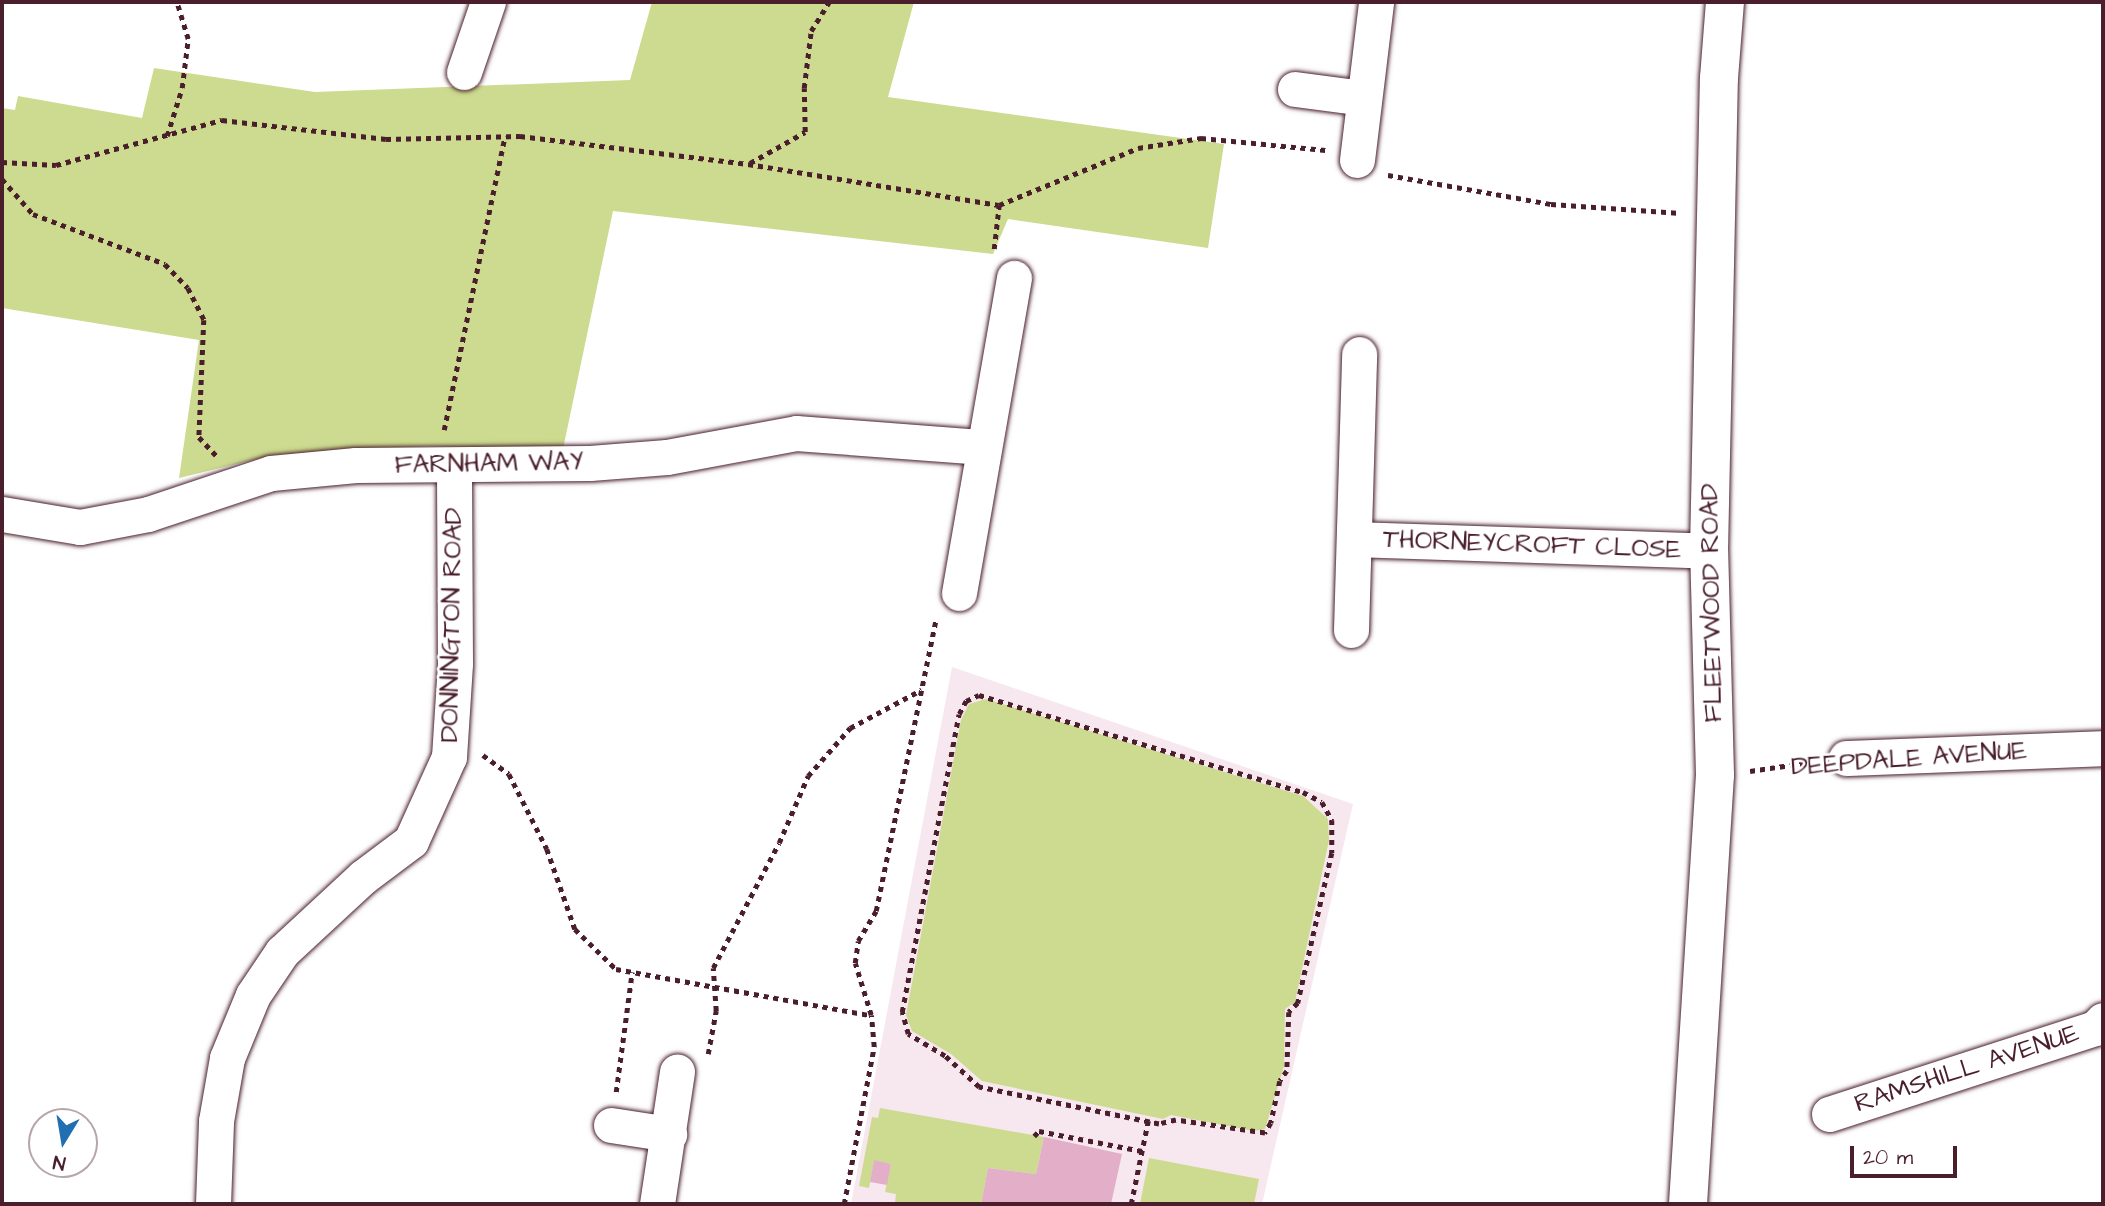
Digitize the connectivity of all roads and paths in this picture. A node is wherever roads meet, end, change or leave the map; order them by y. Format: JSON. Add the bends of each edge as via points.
{"nodes":[{"id":1,"x":177,"y":2,"type":"edge"},
{"id":2,"x":488,"y":2,"type":"edge"},
{"id":3,"x":829,"y":2,"type":"edge"},
{"id":4,"x":1376,"y":2,"type":"edge"},
{"id":5,"x":1725,"y":2,"type":"edge"},
{"id":6,"x":464,"y":72,"type":"dead end"},
{"id":7,"x":1295,"y":89,"type":"dead end"},
{"id":8,"x":1363,"y":98,"type":"junction"},
{"id":9,"x":505,"y":136,"type":"junction"},
{"id":10,"x":166,"y":137,"type":"junction"},
{"id":11,"x":1357,"y":156,"type":"junction"},
{"id":12,"x":2,"y":162,"type":"edge"},
{"id":13,"x":748,"y":164,"type":"junction"},
{"id":14,"x":2,"y":179,"type":"edge"},
{"id":15,"x":1716,"y":215,"type":"junction"},
{"id":16,"x":1014,"y":278,"type":"dead end"},
{"id":17,"x":1359,"y":354,"type":"dead end"},
{"id":18,"x":443,"y":432,"type":"dead end"},
{"id":19,"x":983,"y":447,"type":"junction"},
{"id":20,"x":454,"y":467,"type":"junction"},
{"id":21,"x":228,"y":487,"type":"junction"},
{"id":22,"x":2,"y":514,"type":"edge"},
{"id":23,"x":1355,"y":539,"type":"junction"},
{"id":24,"x":1709,"y":551,"type":"junction"},
{"id":25,"x":958,"y":593,"type":"joint"},
{"id":26,"x":1351,"y":630,"type":"dead end"},
{"id":27,"x":922,"y":690,"type":"junction"},
{"id":28,"x":450,"y":731,"type":"junction"},
{"id":29,"x":2103,"y":748,"type":"edge"},
{"id":30,"x":1846,"y":758,"type":"joint"},
{"id":31,"x":1715,"y":775,"type":"junction"},
{"id":32,"x":632,"y":972,"type":"junction"},
{"id":33,"x":714,"y":985,"type":"junction"},
{"id":34,"x":871,"y":1015,"type":"junction"},
{"id":35,"x":2103,"y":1020,"type":"edge"},
{"id":36,"x":677,"y":1071,"type":"joint"},
{"id":37,"x":1829,"y":1114,"type":"dead end"},
{"id":38,"x":1148,"y":1121,"type":"junction"},
{"id":39,"x":611,"y":1125,"type":"joint"},
{"id":40,"x":669,"y":1134,"type":"junction"},
{"id":41,"x":1034,"y":1136,"type":"dead end"},
{"id":42,"x":1142,"y":1151,"type":"junction"},
{"id":43,"x":213,"y":1204,"type":"edge"},
{"id":44,"x":657,"y":1204,"type":"edge"},
{"id":45,"x":844,"y":1204,"type":"edge"},
{"id":46,"x":1131,"y":1204,"type":"edge"},
{"id":47,"x":1688,"y":1204,"type":"edge"}],
"edges":[{"from":1,"to":10,"type":"path","via":[[188,39],[181,88]]},
{"from":2,"to":6,"type":"street"},
{"from":3,"to":13,"type":"path","via":[[811,31],[804,88],[805,132]]},
{"from":4,"to":8,"type":"street"},
{"from":5,"to":15,"type":"main road","name":"FLEETWOOD ROAD"},
{"from":7,"to":8,"type":"street"},
{"from":8,"to":11,"type":"street"},
{"from":9,"to":10,"type":"path","via":[[386,139],[222,120]]},
{"from":9,"to":13,"type":"path"},
{"from":9,"to":18,"type":"path"},
{"from":10,"to":12,"type":"path","via":[[56,165]]},
{"from":11,"to":13,"type":"path","via":[[1201,138],[1138,148],[999,205]]},
{"from":11,"to":15,"type":"path","via":[[1378,173],[1491,196]]},
{"from":14,"to":21,"type":"path","via":[[33,214],[165,264],[188,288],[204,320],[199,437],[214,449]]},
{"from":15,"to":24,"type":"main road","name":"FLEETWOOD ROAD"},
{"from":16,"to":19,"type":"street"},
{"from":17,"to":23,"type":"street","name":"THORNEYCROFT CLOSE"},
{"from":19,"to":20,"type":"street","name":"FARNHAM WAY","via":[[796,433],[667,457]]},
{"from":19,"to":25,"type":"street"},
{"from":20,"to":21,"type":"street","name":"FARNHAM WAY","via":[[356,465],[271,473]]},
{"from":20,"to":28,"type":"street","name":"DONNINGTON ROAD","via":[[455,663]]},
{"from":21,"to":22,"type":"street","name":"FARNHAM WAY","via":[[148,514],[80,527]]},
{"from":23,"to":24,"type":"street","name":"THORNEYCROFT CLOSE"},
{"from":23,"to":26,"type":"street","name":"THORNEYCROFT CLOSE"},
{"from":24,"to":31,"type":"main road","name":"FLEETWOOD ROAD"},
{"from":25,"to":27,"type":"path","via":[[939,602]]},
{"from":27,"to":33,"type":"path","via":[[850,728],[808,776],[713,968]]},
{"from":27,"to":34,"type":"path","via":[[876,911],[858,941],[855,963]]},
{"from":28,"to":32,"type":"path","via":[[509,774],[547,849],[575,929],[616,969]]},
{"from":28,"to":43,"type":"street","name":"DONNINGTON ROAD","via":[[449,757],[411,841],[363,877],[282,952],[253,995],[227,1058],[216,1121]]},
{"from":29,"to":30,"type":"street","name":"DEEPDALE AVENUE"},
{"from":30,"to":31,"type":"path","name":"DEEPDALE AVENUE"},
{"from":31,"to":47,"type":"main road","name":"FLEETWOOD ROAD"},
{"from":32,"to":33,"type":"path"},
{"from":32,"to":39,"type":"path"},
{"from":33,"to":34,"type":"path"},
{"from":33,"to":36,"type":"path","via":[[716,1011],[704,1077]]},
{"from":34,"to":45,"type":"path","via":[[874,1047]]},
{"from":35,"to":37,"type":"street","name":"RAMSHILL AVENUE","via":[[2095,1028]]},
{"from":36,"to":40,"type":"street"},
{"from":38,"to":38,"type":"path","via":[[979,1087],[945,1056],[916,1042],[904,1024],[902,1012],[959,714],[966,701],[979,695],[1303,792],[1322,802],[1332,820],[1332,853],[1298,1003],[1289,1012],[1291,1051],[1265,1133]]},
{"from":38,"to":42,"type":"path"},
{"from":39,"to":40,"type":"street"},
{"from":40,"to":44,"type":"street"},
{"from":41,"to":42,"type":"path","via":[[1040,1131]]},
{"from":42,"to":46,"type":"path"}]}
